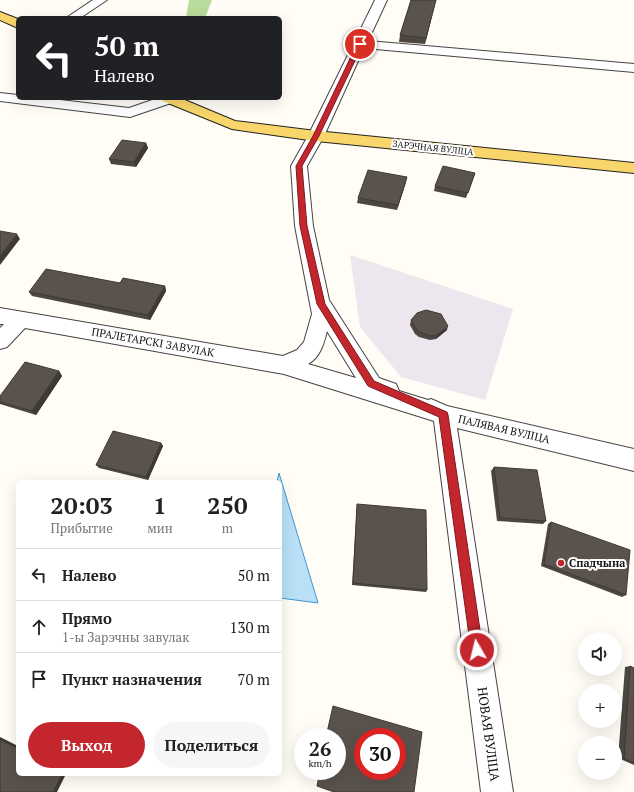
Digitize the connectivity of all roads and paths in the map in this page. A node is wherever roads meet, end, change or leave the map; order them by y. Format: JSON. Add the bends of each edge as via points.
{"nodes":[{"id":1,"x":101,"y":0,"type":"edge"},
{"id":2,"x":381,"y":0,"type":"edge"},
{"id":3,"x":0,"y":16,"type":"edge"},
{"id":4,"x":75,"y":16,"type":"edge"},
{"id":5,"x":16,"y":23,"type":"edge"},
{"id":6,"x":360,"y":44,"type":"junction"},
{"id":7,"x":634,"y":68,"type":"edge"},
{"id":8,"x":0,"y":97,"type":"edge"},
{"id":9,"x":16,"y":99,"type":"edge"},
{"id":10,"x":24,"y":100,"type":"edge"},
{"id":11,"x":164,"y":100,"type":"edge"},
{"id":12,"x":174,"y":100,"type":"edge"},
{"id":13,"x":316,"y":136,"type":"junction"},
{"id":14,"x":634,"y":168,"type":"edge"},
{"id":15,"x":321,"y":304,"type":"junction"},
{"id":16,"x":0,"y":316,"type":"edge"},
{"id":17,"x":22,"y":320,"type":"junction"},
{"id":18,"x":0,"y":341,"type":"edge"},
{"id":19,"x":284,"y":365,"type":"junction"},
{"id":20,"x":444,"y":415,"type":"junction"},
{"id":21,"x":634,"y":460,"type":"edge"},
{"id":22,"x":497,"y":792,"type":"edge"}],
"edges":[{"from":1,"to":4,"type":"street"},
{"from":2,"to":6,"type":"street"},
{"from":3,"to":5,"type":"main road"},
{"from":6,"to":7,"type":"street"},
{"from":6,"to":13,"type":"street"},
{"from":8,"to":9,"type":"street"},
{"from":10,"to":11,"type":"street","via":[[130,113]]},
{"from":12,"to":13,"type":"main road","name":"ЗАРЭЧНАЯ ВУЛІЦА","via":[[232,125]]},
{"from":13,"to":14,"type":"main road","name":"ЗАРЭЧНАЯ ВУЛІЦА"},
{"from":13,"to":15,"type":"street","via":[[299,166],[304,226]]},
{"from":15,"to":19,"type":"street","via":[[322,314],[313,345],[304,356]]},
{"from":15,"to":20,"type":"street","via":[[371,384]]},
{"from":16,"to":17,"type":"street","name":"ПРАЛЕТАРСКІ ЗАВУЛАК"},
{"from":17,"to":18,"type":"street"},
{"from":17,"to":19,"type":"street","name":"ПРАЛЕТАРСКІ ЗАВУЛАК"},
{"from":19,"to":20,"type":"street","name":"ПАЛЯВАЯ ВУЛІЦА"},
{"from":20,"to":21,"type":"street","name":"ПАЛЯВАЯ ВУЛІЦА"},
{"from":20,"to":22,"type":"street","name":"НОВАЯ ВУЛІЦА"}]}
